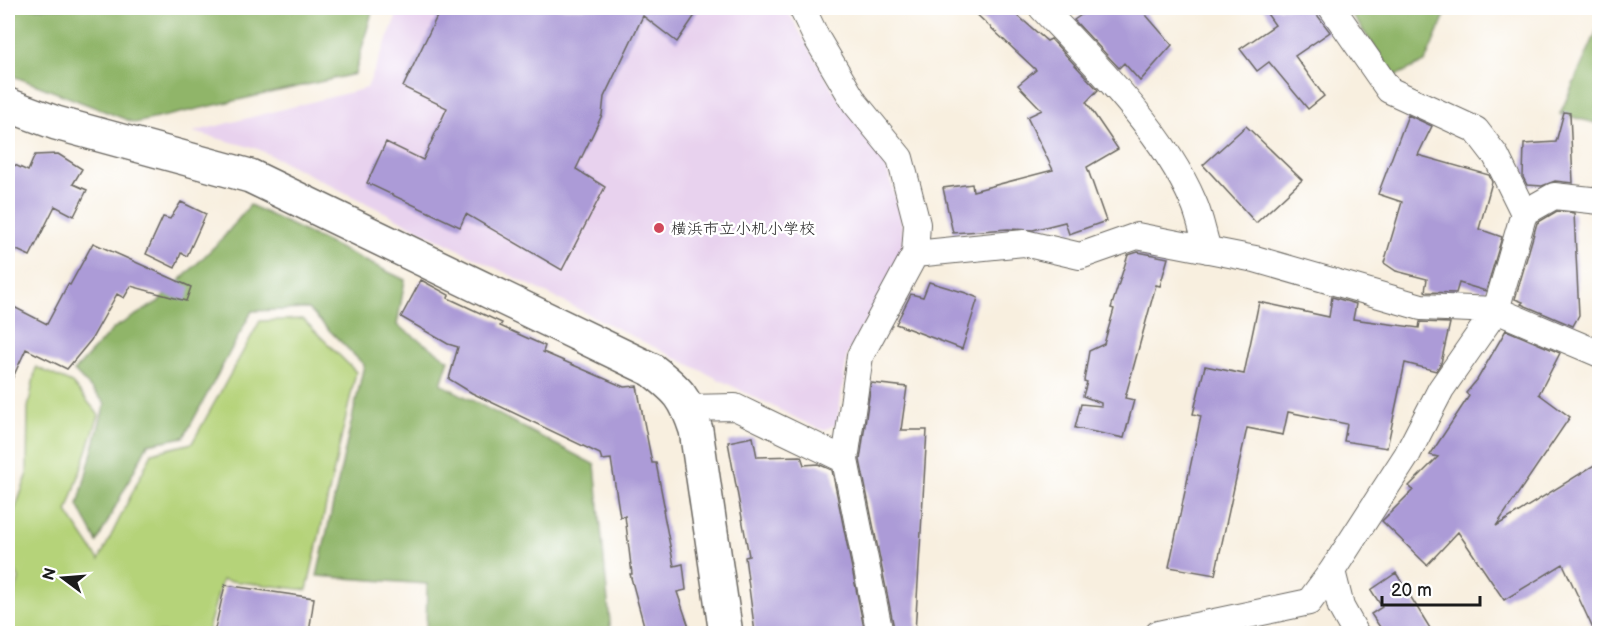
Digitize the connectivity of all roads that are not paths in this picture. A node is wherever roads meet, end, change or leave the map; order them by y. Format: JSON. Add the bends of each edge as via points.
{"nodes":[{"id":1,"x":802,"y":8,"type":"edge"},
{"id":2,"x":1042,"y":8,"type":"edge"},
{"id":3,"x":1332,"y":8,"type":"edge"},
{"id":4,"x":8,"y":105,"type":"edge"},
{"id":5,"x":1599,"y":201,"type":"edge"},
{"id":6,"x":1524,"y":213,"type":"junction"},
{"id":7,"x":1208,"y":249,"type":"junction"},
{"id":8,"x":915,"y":254,"type":"junction"},
{"id":9,"x":1496,"y":310,"type":"junction"},
{"id":10,"x":1599,"y":354,"type":"edge"},
{"id":11,"x":688,"y":408,"type":"junction"},
{"id":12,"x":845,"y":460,"type":"junction"},
{"id":13,"x":1332,"y":571,"type":"junction"},
{"id":14,"x":726,"y":633,"type":"edge"},
{"id":15,"x":880,"y":633,"type":"edge"},
{"id":16,"x":1158,"y":633,"type":"edge"},
{"id":17,"x":1356,"y":633,"type":"edge"}],
"edges":[{"from":1,"to":8,"type":"street","via":[[855,103],[900,158],[916,224]]},
{"from":2,"to":7,"type":"street","via":[[1106,75],[1163,146],[1193,201]]},
{"from":3,"to":6,"type":"street","via":[[1389,90],[1476,130],[1496,156]]},
{"from":4,"to":11,"type":"street","via":[[56,123],[250,176],[652,370],[675,388]]},
{"from":5,"to":6,"type":"street","via":[[1554,196]]},
{"from":6,"to":9,"type":"street"},
{"from":7,"to":8,"type":"street","via":[[1137,236],[1080,256],[1024,243]]},
{"from":7,"to":9,"type":"street","via":[[1421,307]]},
{"from":8,"to":12,"type":"street","via":[[860,356]]},
{"from":9,"to":10,"type":"street"},
{"from":9,"to":13,"type":"street","via":[[1442,389],[1407,455]]},
{"from":11,"to":12,"type":"street","via":[[735,406]]},
{"from":11,"to":14,"type":"street","via":[[696,430]]},
{"from":12,"to":15,"type":"street"},
{"from":13,"to":16,"type":"street","via":[[1309,602]]},
{"from":13,"to":17,"type":"street","via":[[1341,607]]}]}
